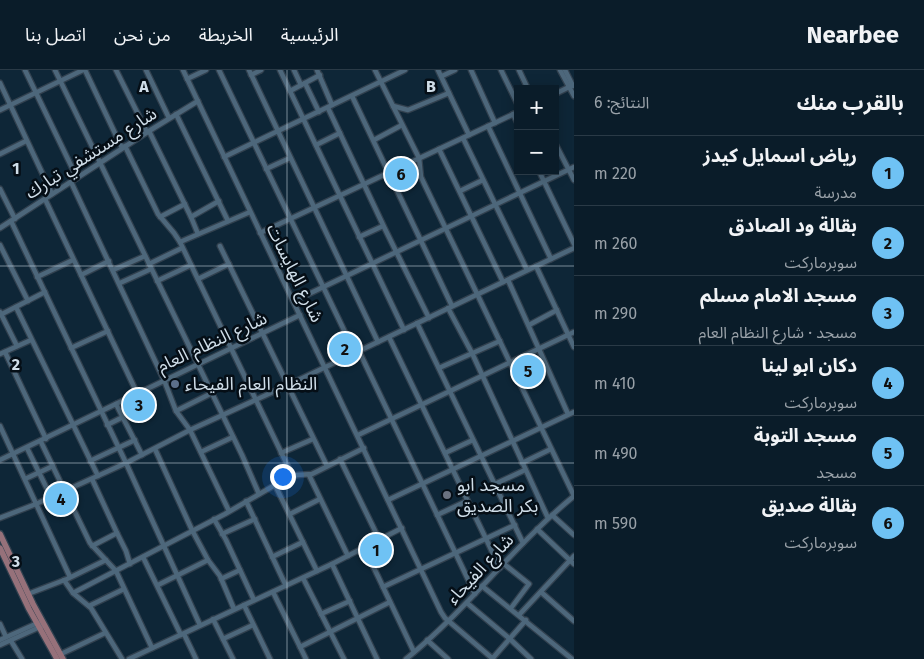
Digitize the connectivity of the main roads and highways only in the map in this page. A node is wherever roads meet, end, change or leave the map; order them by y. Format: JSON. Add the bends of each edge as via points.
{"nodes":[{"id":1,"x":0,"y":534,"type":"edge"},
{"id":2,"x":0,"y":548,"type":"edge"},
{"id":3,"x":3,"y":562,"type":"edge"},
{"id":4,"x":40,"y":624,"type":"junction"},
{"id":5,"x":60,"y":657,"type":"edge"}],
"edges":[{"from":1,"to":4,"type":"main road"},
{"from":2,"to":3,"type":"main road"},
{"from":3,"to":4,"type":"main road"},
{"from":4,"to":5,"type":"main road"}]}
